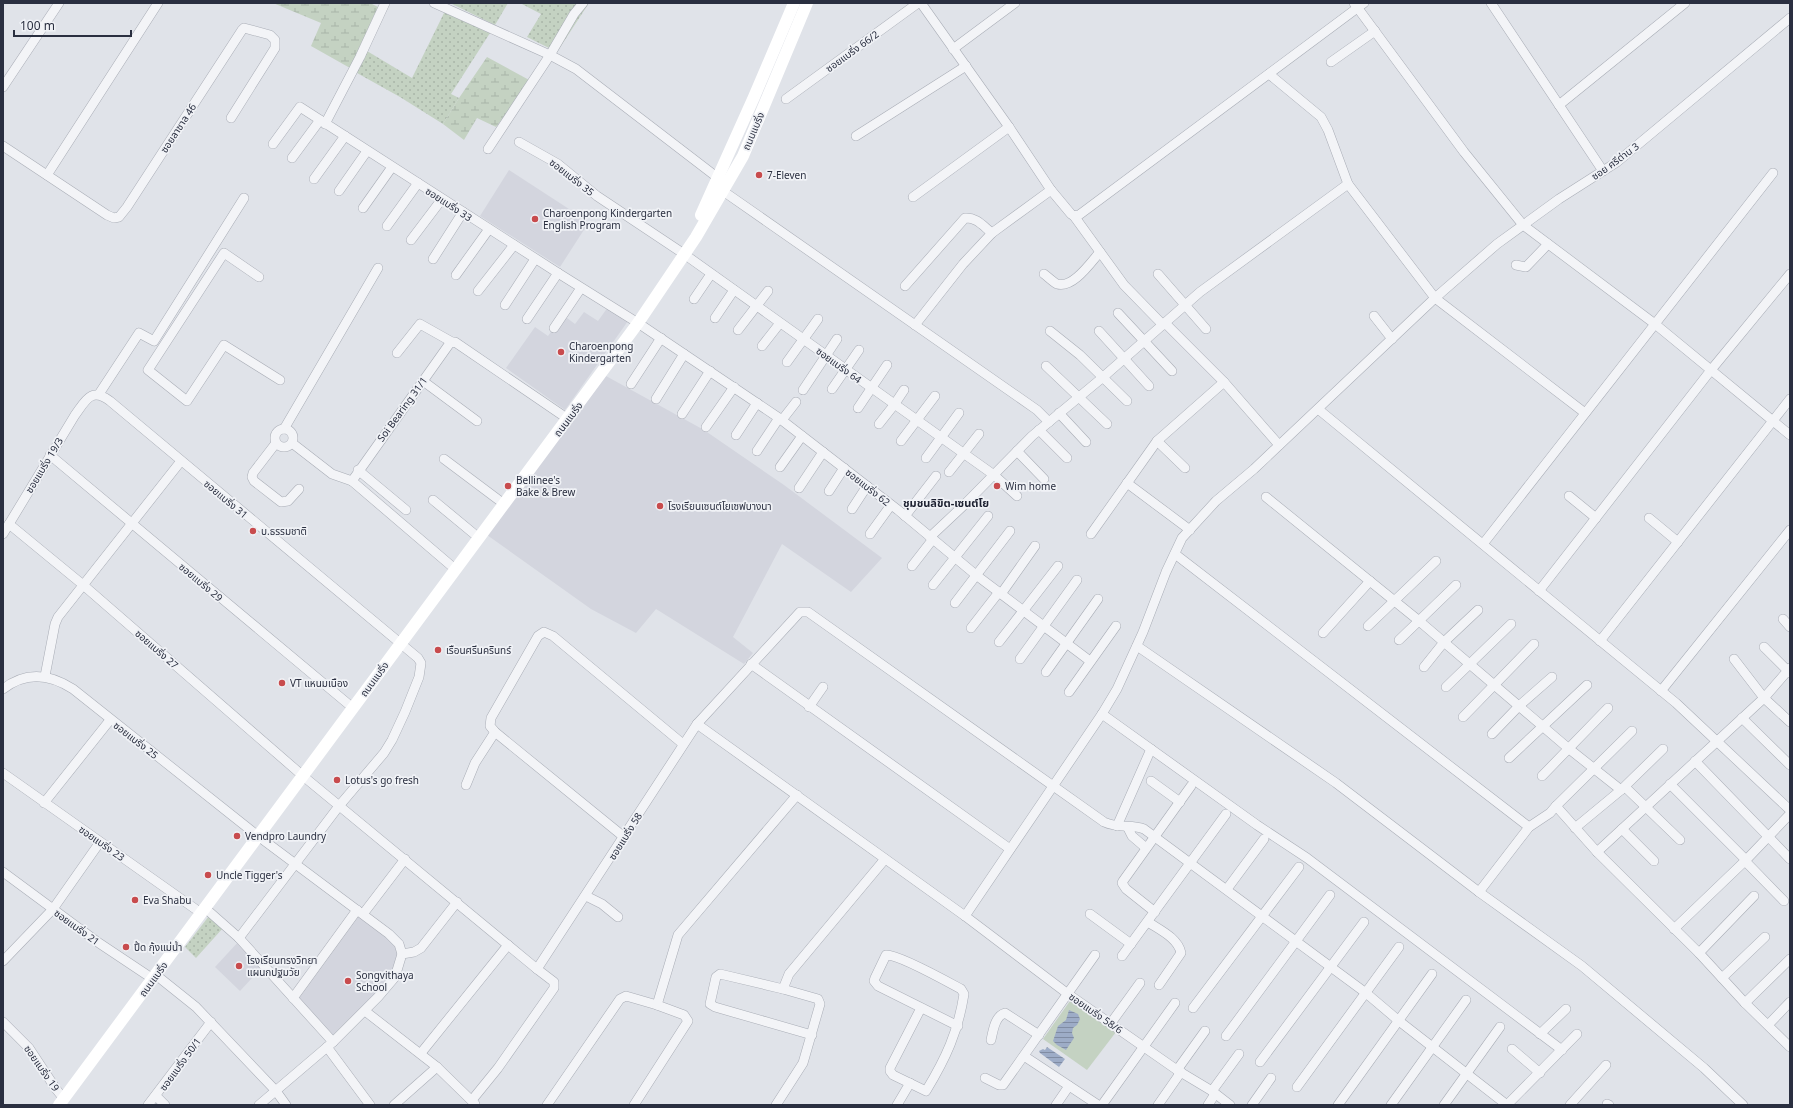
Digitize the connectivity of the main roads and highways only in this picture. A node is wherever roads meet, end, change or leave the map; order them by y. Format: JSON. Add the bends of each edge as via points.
{"nodes":[{"id":1,"x":794,"y":3,"type":"edge"},
{"id":2,"x":807,"y":3,"type":"edge"},
{"id":3,"x":685,"y":253,"type":"junction"},
{"id":4,"x":64,"y":1102,"type":"edge"}],
"edges":[{"from":1,"to":3,"type":"main road","name":"ถนนแบริ่ง"},
{"from":2,"to":3,"type":"main road","name":"ถนนแบริ่ง","via":[[742,156]]},
{"from":3,"to":4,"type":"main road","name":"ถนนแบริ่ง","via":[[568,419],[455,568]]}]}
